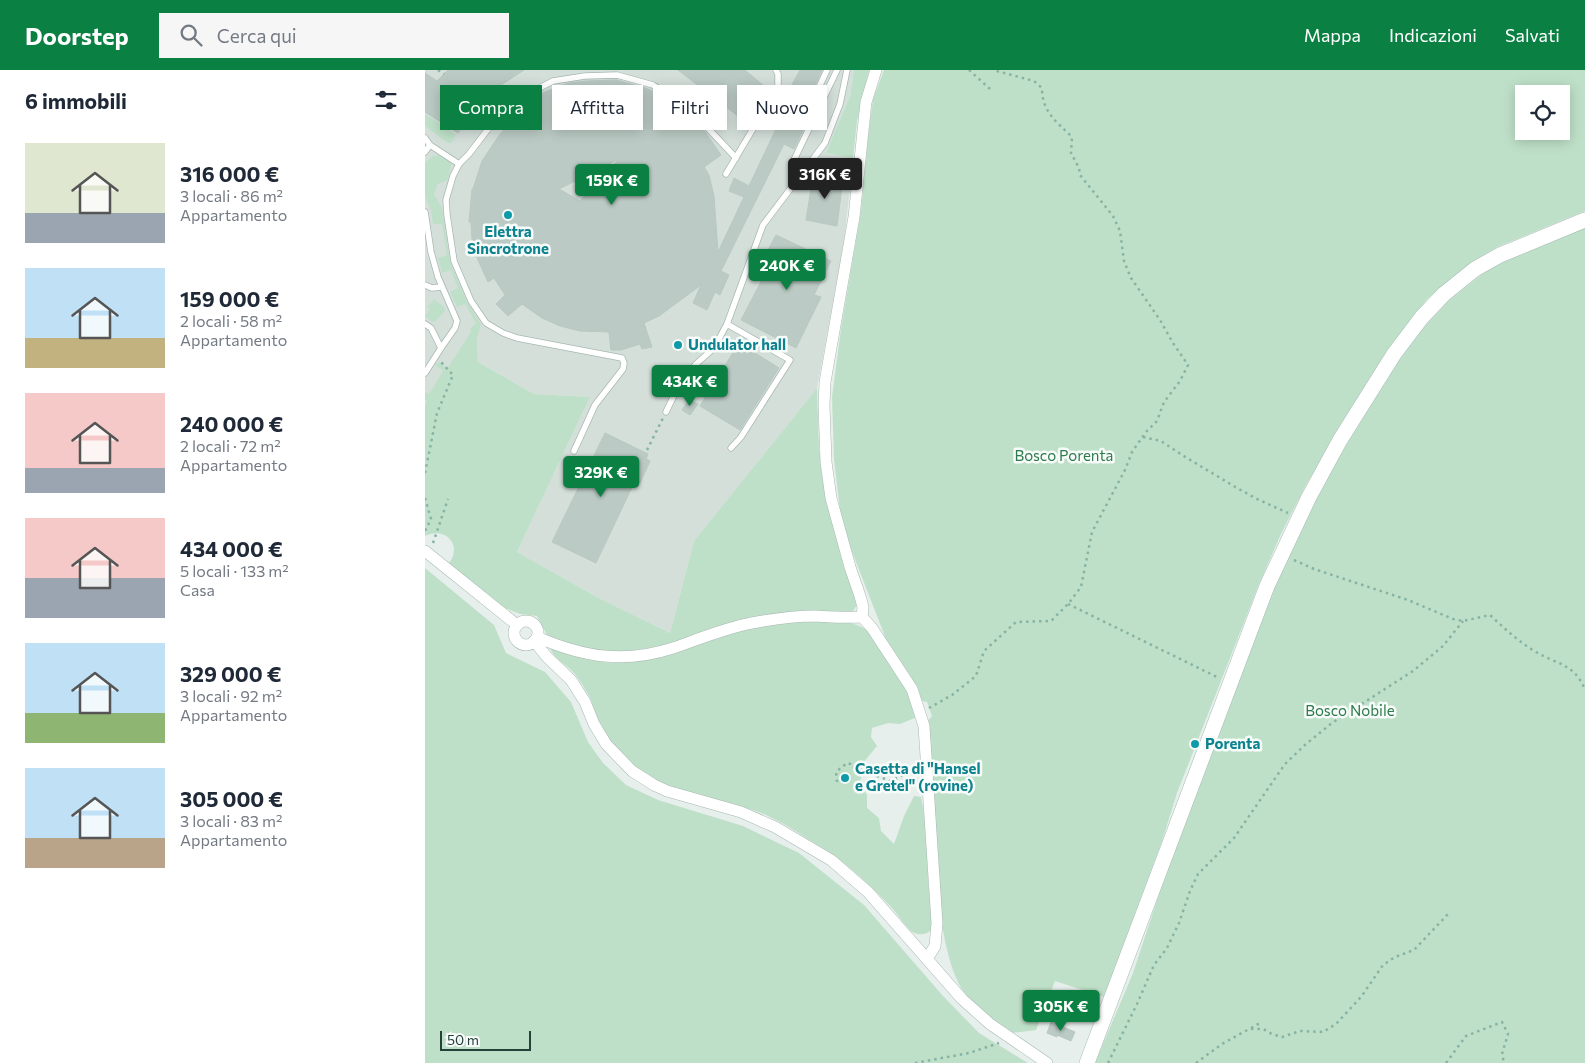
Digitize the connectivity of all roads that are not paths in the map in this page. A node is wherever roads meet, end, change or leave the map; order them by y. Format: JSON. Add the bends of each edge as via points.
{"nodes":[{"id":1,"x":776,"y":70,"type":"edge"},
{"id":2,"x":827,"y":70,"type":"edge"},
{"id":3,"x":837,"y":70,"type":"edge"},
{"id":4,"x":847,"y":70,"type":"edge"},
{"id":5,"x":876,"y":70,"type":"edge"},
{"id":6,"x":820,"y":85,"type":"edge"},
{"id":7,"x":425,"y":138,"type":"edge"},
{"id":8,"x":430,"y":145,"type":"junction"},
{"id":9,"x":425,"y":152,"type":"edge"},
{"id":10,"x":736,"y":158,"type":"junction"},
{"id":11,"x":793,"y":162,"type":"dead end"},
{"id":12,"x":459,"y":164,"type":"junction"},
{"id":13,"x":726,"y":174,"type":"dead end"},
{"id":14,"x":425,"y":212,"type":"edge"},
{"id":15,"x":1585,"y":220,"type":"edge"},
{"id":16,"x":428,"y":252,"type":"edge"},
{"id":17,"x":425,"y":285,"type":"edge"},
{"id":18,"x":441,"y":287,"type":"junction"},
{"id":19,"x":425,"y":324,"type":"edge"},
{"id":20,"x":727,"y":324,"type":"junction"},
{"id":21,"x":441,"y":348,"type":"junction"},
{"id":22,"x":425,"y":373,"type":"edge"},
{"id":23,"x":666,"y":412,"type":"road end"},
{"id":24,"x":731,"y":448,"type":"dead end"},
{"id":25,"x":574,"y":451,"type":"dead end"},
{"id":26,"x":426,"y":552,"type":"edge"},
{"id":27,"x":862,"y":616,"type":"junction"},
{"id":28,"x":517,"y":625,"type":"junction"},
{"id":29,"x":536,"y":639,"type":"junction"},
{"id":30,"x":927,"y":959,"type":"junction"},
{"id":31,"x":1047,"y":1063,"type":"edge"},
{"id":32,"x":1087,"y":1063,"type":"edge"}],
"edges":[{"from":1,"to":10,"type":"lane","via":[[778,87]]},
{"from":2,"to":6,"type":"lane"},
{"from":3,"to":11,"type":"lane"},
{"from":4,"to":20,"type":"lane","via":[[840,104],[825,144],[763,225]]},
{"from":5,"to":27,"type":"street","via":[[866,102],[854,217],[825,382],[824,405],[831,498],[861,596]]},
{"from":7,"to":8,"type":"lane"},
{"from":8,"to":9,"type":"lane"},
{"from":8,"to":12,"type":"lane"},
{"from":10,"to":12,"type":"lane","via":[[689,108],[653,85],[617,75],[553,81],[522,97],[497,116]]},
{"from":10,"to":13,"type":"lane"},
{"from":12,"to":25,"type":"lane","via":[[446,200],[450,243],[471,301],[486,324],[517,338],[622,358],[623,369],[595,405]]},
{"from":14,"to":16,"type":"lane"},
{"from":15,"to":32,"type":"main road","via":[[1526,243],[1465,276],[1422,316],[1341,440],[1281,554],[1260,603]]},
{"from":16,"to":18,"type":"lane"},
{"from":17,"to":18,"type":"lane"},
{"from":18,"to":21,"type":"lane","via":[[457,321]]},
{"from":19,"to":21,"type":"lane","via":[[431,328]]},
{"from":20,"to":23,"type":"lane","via":[[714,348],[696,364],[676,391]]},
{"from":20,"to":24,"type":"lane","via":[[790,360]]},
{"from":21,"to":22,"type":"lane"},
{"from":26,"to":28,"type":"street"},
{"from":27,"to":29,"type":"street","via":[[773,619],[715,632],[652,654],[631,657],[588,655]]},
{"from":27,"to":30,"type":"street","via":[[912,689],[924,726],[937,923],[935,946]]},
{"from":28,"to":29,"type":"street","via":[[530,622],[536,628]]},
{"from":28,"to":29,"type":"street","via":[[514,633],[517,642],[526,645]]},
{"from":29,"to":30,"type":"street","via":[[547,657],[571,680],[606,744],[632,771],[654,785],[741,812],[775,827],[831,860],[869,892]]},
{"from":30,"to":31,"type":"street","via":[[962,999],[990,1024]]}]}
